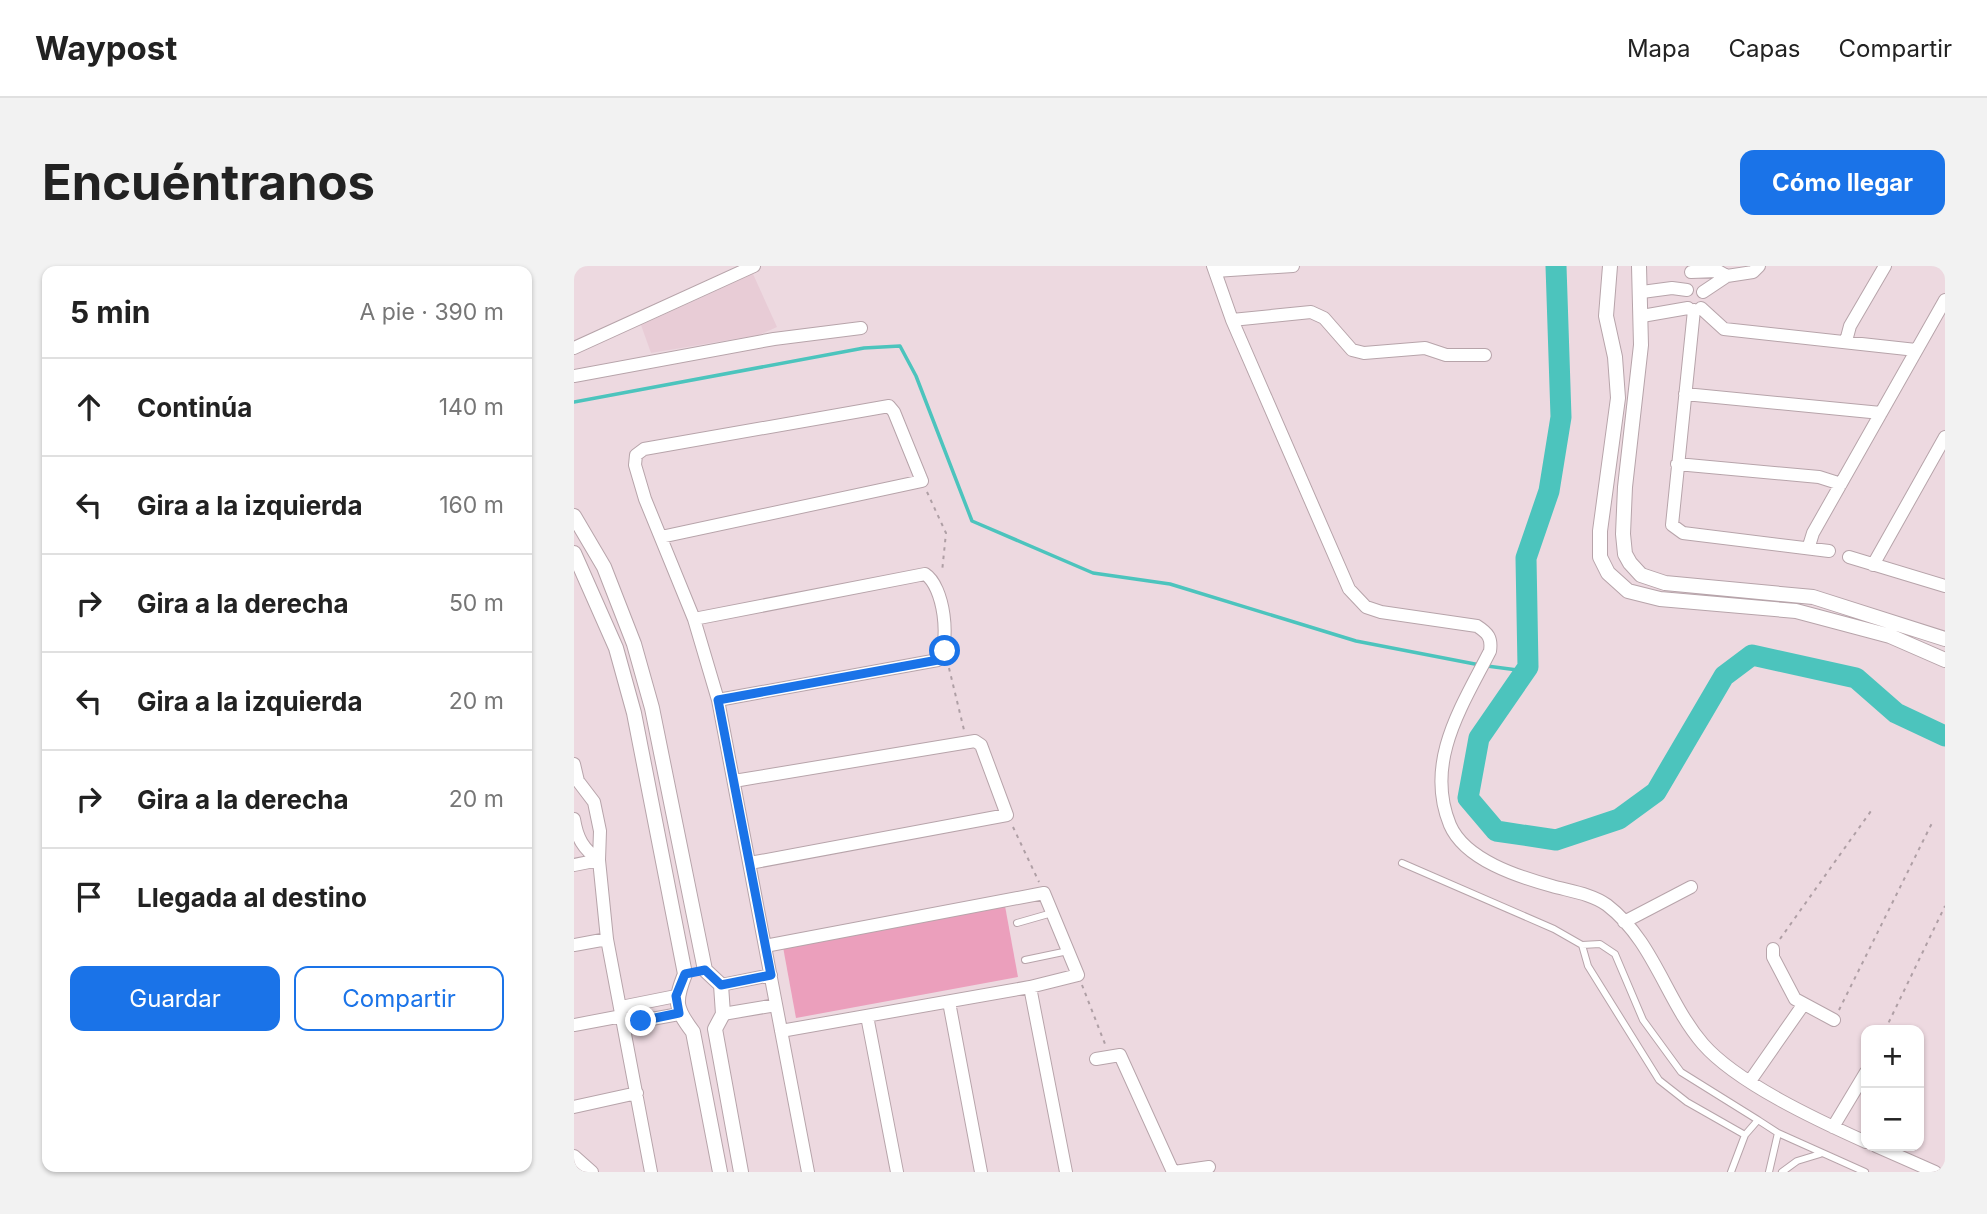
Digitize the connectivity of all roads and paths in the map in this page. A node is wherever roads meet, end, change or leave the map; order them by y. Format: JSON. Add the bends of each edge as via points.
{"nodes":[{"id":1,"x":754,"y":266,"type":"edge"},
{"id":2,"x":1293,"y":266,"type":"edge"},
{"id":3,"x":1610,"y":266,"type":"edge"},
{"id":4,"x":1639,"y":266,"type":"edge"},
{"id":5,"x":1759,"y":266,"type":"edge"},
{"id":6,"x":1885,"y":266,"type":"edge"},
{"id":7,"x":1214,"y":269,"type":"edge"},
{"id":8,"x":1691,"y":269,"type":"edge"},
{"id":9,"x":1727,"y":276,"type":"junction"},
{"id":10,"x":1695,"y":290,"type":"junction"},
{"id":11,"x":1642,"y":292,"type":"junction"},
{"id":12,"x":1945,"y":300,"type":"edge"},
{"id":13,"x":1694,"y":309,"type":"junction"},
{"id":14,"x":1642,"y":316,"type":"junction"},
{"id":15,"x":1232,"y":320,"type":"junction"},
{"id":16,"x":1719,"y":327,"type":"junction"},
{"id":17,"x":861,"y":328,"type":"dead end"},
{"id":18,"x":1692,"y":329,"type":"junction"},
{"id":19,"x":1846,"y":341,"type":"junction"},
{"id":20,"x":574,"y":348,"type":"edge"},
{"id":21,"x":1916,"y":350,"type":"junction"},
{"id":22,"x":1485,"y":355,"type":"dead end"},
{"id":23,"x":574,"y":376,"type":"edge"},
{"id":24,"x":1685,"y":394,"type":"junction"},
{"id":25,"x":1618,"y":398,"type":"junction"},
{"id":26,"x":1637,"y":404,"type":"junction"},
{"id":27,"x":1881,"y":413,"type":"junction"},
{"id":28,"x":1945,"y":437,"type":"edge"},
{"id":29,"x":1677,"y":464,"type":"junction"},
{"id":30,"x":922,"y":481,"type":"junction"},
{"id":31,"x":1841,"y":484,"type":"junction"},
{"id":32,"x":574,"y":516,"type":"edge"},
{"id":33,"x":661,"y":537,"type":"junction"},
{"id":34,"x":1809,"y":546,"type":"junction"},
{"id":35,"x":1829,"y":551,"type":"dead end"},
{"id":36,"x":574,"y":553,"type":"edge"},
{"id":37,"x":1849,"y":557,"type":"dead end"},
{"id":38,"x":1873,"y":565,"type":"junction"},
{"id":39,"x":1944,"y":583,"type":"edge"},
{"id":40,"x":939,"y":594,"type":"junction"},
{"id":41,"x":694,"y":619,"type":"junction"},
{"id":42,"x":1899,"y":622,"type":"junction"},
{"id":43,"x":1890,"y":636,"type":"junction"},
{"id":44,"x":1945,"y":639,"type":"edge"},
{"id":45,"x":945,"y":651,"type":"junction"},
{"id":46,"x":1945,"y":660,"type":"edge"},
{"id":47,"x":718,"y":700,"type":"junction"},
{"id":48,"x":967,"y":741,"type":"junction"},
{"id":49,"x":574,"y":764,"type":"edge"},
{"id":50,"x":734,"y":781,"type":"junction"},
{"id":51,"x":575,"y":785,"type":"edge"},
{"id":52,"x":1871,"y":811,"type":"dead end"},
{"id":53,"x":1007,"y":815,"type":"junction"},
{"id":54,"x":574,"y":819,"type":"edge"},
{"id":55,"x":1932,"y":822,"type":"dead end"},
{"id":56,"x":599,"y":860,"type":"junction"},
{"id":57,"x":750,"y":863,"type":"junction"},
{"id":58,"x":1402,"y":863,"type":"dead end"},
{"id":59,"x":574,"y":865,"type":"edge"},
{"id":60,"x":1691,"y":887,"type":"dead end"},
{"id":61,"x":1044,"y":893,"type":"junction"},
{"id":62,"x":1945,"y":906,"type":"edge"},
{"id":63,"x":1052,"y":913,"type":"junction"},
{"id":64,"x":1624,"y":922,"type":"junction"},
{"id":65,"x":1017,"y":923,"type":"dead end"},
{"id":66,"x":607,"y":939,"type":"junction"},
{"id":67,"x":574,"y":945,"type":"edge"},
{"id":68,"x":1582,"y":945,"type":"junction"},
{"id":69,"x":765,"y":946,"type":"junction"},
{"id":70,"x":1773,"y":949,"type":"joint"},
{"id":71,"x":1068,"y":951,"type":"junction"},
{"id":72,"x":1025,"y":960,"type":"dead end"},
{"id":73,"x":705,"y":970,"type":"junction"},
{"id":74,"x":685,"y":974,"type":"junction"},
{"id":75,"x":771,"y":975,"type":"junction"},
{"id":76,"x":1078,"y":975,"type":"junction"},
{"id":77,"x":721,"y":985,"type":"junction"},
{"id":78,"x":1030,"y":987,"type":"junction"},
{"id":79,"x":676,"y":996,"type":"junction"},
{"id":80,"x":948,"y":1002,"type":"junction"},
{"id":81,"x":776,"y":1005,"type":"junction"},
{"id":82,"x":1803,"y":1005,"type":"junction"},
{"id":83,"x":679,"y":1013,"type":"junction"},
{"id":84,"x":723,"y":1014,"type":"junction"},
{"id":85,"x":622,"y":1015,"type":"junction"},
{"id":86,"x":867,"y":1016,"type":"junction"},
{"id":87,"x":1834,"y":1020,"type":"joint"},
{"id":88,"x":574,"y":1025,"type":"edge"},
{"id":89,"x":1887,"y":1025,"type":"edge"},
{"id":90,"x":715,"y":1029,"type":"junction"},
{"id":91,"x":780,"y":1031,"type":"junction"},
{"id":92,"x":693,"y":1032,"type":"junction"},
{"id":93,"x":1120,"y":1055,"type":"junction"},
{"id":94,"x":1096,"y":1059,"type":"dead end"},
{"id":95,"x":1750,"y":1080,"type":"junction"},
{"id":96,"x":1861,"y":1080,"type":"edge"},
{"id":97,"x":637,"y":1093,"type":"junction"},
{"id":98,"x":574,"y":1107,"type":"edge"},
{"id":99,"x":1758,"y":1120,"type":"junction"},
{"id":100,"x":1833,"y":1127,"type":"junction"},
{"id":101,"x":1778,"y":1133,"type":"junction"},
{"id":102,"x":1745,"y":1135,"type":"junction"},
{"id":103,"x":1861,"y":1140,"type":"edge"},
{"id":104,"x":1887,"y":1151,"type":"edge"},
{"id":105,"x":1820,"y":1154,"type":"junction"},
{"id":106,"x":574,"y":1156,"type":"edge"},
{"id":107,"x":1209,"y":1167,"type":"dead end"},
{"id":108,"x":592,"y":1172,"type":"edge"},
{"id":109,"x":651,"y":1172,"type":"edge"},
{"id":110,"x":720,"y":1172,"type":"edge"},
{"id":111,"x":741,"y":1172,"type":"edge"},
{"id":112,"x":808,"y":1172,"type":"edge"},
{"id":113,"x":897,"y":1172,"type":"edge"},
{"id":114,"x":981,"y":1172,"type":"edge"},
{"id":115,"x":1066,"y":1172,"type":"edge"},
{"id":116,"x":1174,"y":1172,"type":"edge"},
{"id":117,"x":1731,"y":1172,"type":"edge"},
{"id":118,"x":1769,"y":1172,"type":"edge"},
{"id":119,"x":1782,"y":1172,"type":"edge"},
{"id":120,"x":1865,"y":1172,"type":"edge"},
{"id":121,"x":1935,"y":1172,"type":"edge"}],
"edges":[{"from":1,"to":20,"type":"street"},
{"from":2,"to":7,"type":"street"},
{"from":3,"to":25,"type":"street","via":[[1606,316]]},
{"from":4,"to":11,"type":"street"},
{"from":5,"to":9,"type":"street","via":[[1753,272]]},
{"from":6,"to":19,"type":"street"},
{"from":7,"to":15,"type":"street"},
{"from":8,"to":9,"type":"street"},
{"from":8,"to":10,"type":"street"},
{"from":9,"to":10,"type":"street"},
{"from":10,"to":11,"type":"street"},
{"from":10,"to":13,"type":"street","via":[[1705,299]]},
{"from":10,"to":13,"type":"street","via":[[1683,299]]},
{"from":11,"to":14,"type":"street"},
{"from":12,"to":21,"type":"street"},
{"from":13,"to":14,"type":"street"},
{"from":13,"to":16,"type":"street"},
{"from":13,"to":18,"type":"street"},
{"from":14,"to":26,"type":"street"},
{"from":15,"to":22,"type":"street","via":[[1311,312],[1324,318],[1352,350],[1364,353],[1425,348],[1446,355]]},
{"from":15,"to":64,"type":"street","via":[[1358,601],[1381,612],[1477,626],[1487,632],[1490,651],[1450,729],[1441,762],[1443,801],[1451,828],[1468,849],[1531,880],[1592,897]]},
{"from":16,"to":18,"type":"street"},
{"from":16,"to":19,"type":"street"},
{"from":17,"to":23,"type":"street","via":[[774,338]]},
{"from":18,"to":24,"type":"street"},
{"from":19,"to":21,"type":"street"},
{"from":21,"to":27,"type":"street"},
{"from":24,"to":27,"type":"street"},
{"from":24,"to":29,"type":"street"},
{"from":25,"to":26,"type":"street"},
{"from":25,"to":43,"type":"street","via":[[1600,557],[1608,573],[1628,591],[1660,599],[1796,611]]},
{"from":26,"to":42,"type":"street","via":[[1623,534],[1625,554],[1641,575],[1665,583],[1813,597]]},
{"from":27,"to":31,"type":"street"},
{"from":28,"to":38,"type":"street"},
{"from":29,"to":31,"type":"street","via":[[1819,477]]},
{"from":29,"to":34,"type":"street","via":[[1671,517],[1677,531]]},
{"from":30,"to":33,"type":"street"},
{"from":30,"to":33,"type":"street","via":[[889,406],[644,449],[636,455],[635,465]]},
{"from":30,"to":40,"type":"path","via":[[946,533]]},
{"from":31,"to":34,"type":"street"},
{"from":32,"to":73,"type":"street","via":[[604,567],[634,644],[652,708]]},
{"from":33,"to":41,"type":"street"},
{"from":34,"to":35,"type":"street"},
{"from":36,"to":74,"type":"street","via":[[616,648],[634,713]]},
{"from":37,"to":38,"type":"street"},
{"from":38,"to":39,"type":"street"},
{"from":40,"to":41,"type":"street","via":[[933,579],[925,574]]},
{"from":40,"to":45,"type":"street"},
{"from":41,"to":47,"type":"street"},
{"from":42,"to":43,"type":"street"},
{"from":42,"to":44,"type":"street"},
{"from":43,"to":46,"type":"street"},
{"from":45,"to":47,"type":"street","via":[[938,660]]},
{"from":45,"to":48,"type":"path"},
{"from":47,"to":50,"type":"street"},
{"from":48,"to":50,"type":"street"},
{"from":48,"to":53,"type":"street","via":[[981,746]]},
{"from":49,"to":51,"type":"street"},
{"from":50,"to":57,"type":"street"},
{"from":51,"to":56,"type":"street","via":[[594,802]]},
{"from":52,"to":70,"type":"path"},
{"from":53,"to":57,"type":"street"},
{"from":53,"to":61,"type":"path"},
{"from":54,"to":56,"type":"street","via":[[577,836]]},
{"from":55,"to":87,"type":"path"},
{"from":56,"to":59,"type":"street"},
{"from":56,"to":66,"type":"street"},
{"from":57,"to":69,"type":"street"},
{"from":58,"to":68,"type":"lane"},
{"from":60,"to":64,"type":"street"},
{"from":61,"to":63,"type":"street"},
{"from":61,"to":69,"type":"street"},
{"from":62,"to":89,"type":"path"},
{"from":63,"to":65,"type":"lane"},
{"from":63,"to":71,"type":"street"},
{"from":64,"to":95,"type":"street","via":[[1640,939],[1702,1042]]},
{"from":66,"to":67,"type":"street"},
{"from":66,"to":85,"type":"street"},
{"from":68,"to":99,"type":"lane","via":[[1600,944],[1615,954],[1643,1020],[1681,1072]]},
{"from":68,"to":102,"type":"lane","via":[[1588,966],[1659,1080]]},
{"from":69,"to":75,"type":"street"},
{"from":70,"to":82,"type":"street","via":[[1795,999]]},
{"from":71,"to":72,"type":"lane"},
{"from":71,"to":76,"type":"street"},
{"from":73,"to":74,"type":"street"},
{"from":73,"to":77,"type":"street"},
{"from":74,"to":79,"type":"street"},
{"from":75,"to":77,"type":"street"},
{"from":75,"to":81,"type":"street"},
{"from":76,"to":78,"type":"street"},
{"from":76,"to":93,"type":"path","via":[[1102,1042]]},
{"from":77,"to":84,"type":"street"},
{"from":78,"to":80,"type":"street"},
{"from":78,"to":115,"type":"street"},
{"from":79,"to":83,"type":"street"},
{"from":79,"to":85,"type":"street"},
{"from":80,"to":86,"type":"street"},
{"from":80,"to":114,"type":"street"},
{"from":81,"to":84,"type":"street"},
{"from":81,"to":91,"type":"street"},
{"from":82,"to":87,"type":"street"},
{"from":82,"to":95,"type":"street"},
{"from":83,"to":85,"type":"street"},
{"from":83,"to":92,"type":"street"},
{"from":84,"to":90,"type":"street"},
{"from":85,"to":88,"type":"street"},
{"from":85,"to":97,"type":"street"},
{"from":86,"to":91,"type":"street"},
{"from":86,"to":113,"type":"street"},
{"from":90,"to":92,"type":"street"},
{"from":90,"to":111,"type":"street"},
{"from":91,"to":112,"type":"street"},
{"from":92,"to":110,"type":"street"},
{"from":93,"to":94,"type":"street"},
{"from":93,"to":116,"type":"street"},
{"from":95,"to":100,"type":"street"},
{"from":96,"to":100,"type":"street"},
{"from":97,"to":98,"type":"street"},
{"from":97,"to":109,"type":"street"},
{"from":99,"to":101,"type":"lane"},
{"from":99,"to":102,"type":"lane"},
{"from":100,"to":103,"type":"street"},
{"from":101,"to":105,"type":"lane"},
{"from":101,"to":118,"type":"lane"},
{"from":102,"to":117,"type":"lane"},
{"from":104,"to":121,"type":"street"},
{"from":105,"to":119,"type":"lane","via":[[1797,1161]]},
{"from":105,"to":120,"type":"lane"},
{"from":106,"to":108,"type":"street"},
{"from":107,"to":116,"type":"street"}]}
